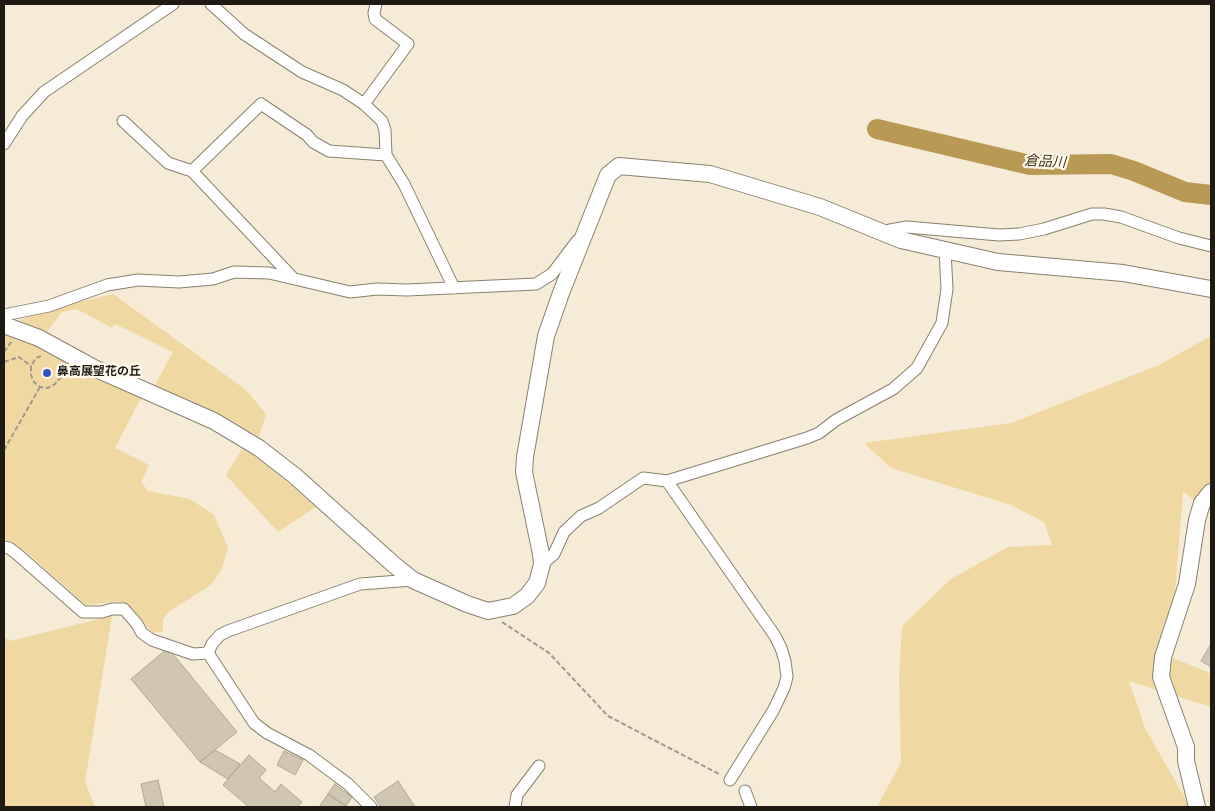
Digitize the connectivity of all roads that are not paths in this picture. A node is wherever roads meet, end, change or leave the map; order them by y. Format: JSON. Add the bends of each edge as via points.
{"nodes":[{"id":1,"x":173,"y":4,"type":"edge"},
{"id":2,"x":211,"y":4,"type":"edge"},
{"id":3,"x":376,"y":4,"type":"edge"},
{"id":4,"x":364,"y":104,"type":"junction"},
{"id":5,"x":123,"y":121,"type":"dead end"},
{"id":6,"x":4,"y":144,"type":"edge"},
{"id":7,"x":386,"y":155,"type":"junction"},
{"id":8,"x":192,"y":171,"type":"junction"},
{"id":9,"x":586,"y":230,"type":"junction"},
{"id":10,"x":887,"y":234,"type":"junction"},
{"id":11,"x":1211,"y":246,"type":"edge"},
{"id":12,"x":945,"y":250,"type":"junction"},
{"id":13,"x":292,"y":277,"type":"junction"},
{"id":14,"x":454,"y":288,"type":"junction"},
{"id":15,"x":1211,"y":289,"type":"edge"},
{"id":16,"x":4,"y":314,"type":"edge"},
{"id":17,"x":4,"y":325,"type":"edge"},
{"id":18,"x":667,"y":481,"type":"junction"},
{"id":19,"x":1211,"y":492,"type":"edge"},
{"id":20,"x":4,"y":547,"type":"edge"},
{"id":21,"x":542,"y":564,"type":"junction"},
{"id":22,"x":414,"y":580,"type":"junction"},
{"id":23,"x":208,"y":653,"type":"junction"},
{"id":24,"x":539,"y":766,"type":"dead end"},
{"id":25,"x":730,"y":780,"type":"road end"},
{"id":26,"x":745,"y":791,"type":"dead end"},
{"id":27,"x":371,"y":807,"type":"edge"},
{"id":28,"x":515,"y":807,"type":"edge"},
{"id":29,"x":751,"y":807,"type":"edge"},
{"id":30,"x":1197,"y":807,"type":"edge"}],
"edges":[{"from":1,"to":6,"type":"street","via":[[44,92],[22,116]]},
{"from":2,"to":4,"type":"street","via":[[244,34],[288,64]]},
{"from":3,"to":4,"type":"street","via":[[375,19],[408,44]]},
{"from":4,"to":7,"type":"street","via":[[382,121]]},
{"from":5,"to":8,"type":"street","via":[[168,163]]},
{"from":7,"to":8,"type":"street","via":[[330,150],[313,142],[261,104]]},
{"from":7,"to":14,"type":"street","via":[[404,184]]},
{"from":8,"to":13,"type":"street"},
{"from":9,"to":10,"type":"street","via":[[608,175],[618,166],[710,174],[820,207]]},
{"from":9,"to":14,"type":"street","via":[[552,274],[536,284]]},
{"from":9,"to":21,"type":"street","via":[[546,336],[524,458]]},
{"from":10,"to":11,"type":"street","via":[[890,230],[907,227],[1019,234],[1092,214],[1104,214]]},
{"from":10,"to":12,"type":"street"},
{"from":12,"to":15,"type":"street","via":[[998,262],[1123,273]]},
{"from":12,"to":18,"type":"street","via":[[947,289],[942,323],[917,368],[894,390],[807,438]]},
{"from":13,"to":14,"type":"street","via":[[350,292]]},
{"from":13,"to":16,"type":"street","via":[[234,272],[213,279],[179,282],[138,280],[107,285],[49,306]]},
{"from":17,"to":22,"type":"street","via":[[39,338],[55,351],[214,420],[259,448],[295,476]]},
{"from":18,"to":21,"type":"street","via":[[643,478],[599,508],[581,516],[564,532],[554,554]]},
{"from":18,"to":25,"type":"street","via":[[775,636],[785,661],[787,677],[773,712]]},
{"from":19,"to":30,"type":"street","via":[[1202,503],[1197,520],[1187,584],[1163,657],[1161,677],[1186,747],[1186,761]]},
{"from":20,"to":23,"type":"street","via":[[17,554],[83,612],[124,609],[142,633],[152,640],[193,654]]},
{"from":21,"to":22,"type":"street","via":[[537,583],[527,596],[513,606],[488,612]]},
{"from":22,"to":23,"type":"street","via":[[360,584],[228,631],[220,635]]},
{"from":23,"to":27,"type":"street","via":[[254,723],[309,755],[348,784]]},
{"from":24,"to":28,"type":"street","via":[[517,795]]},
{"from":26,"to":29,"type":"street"}]}
